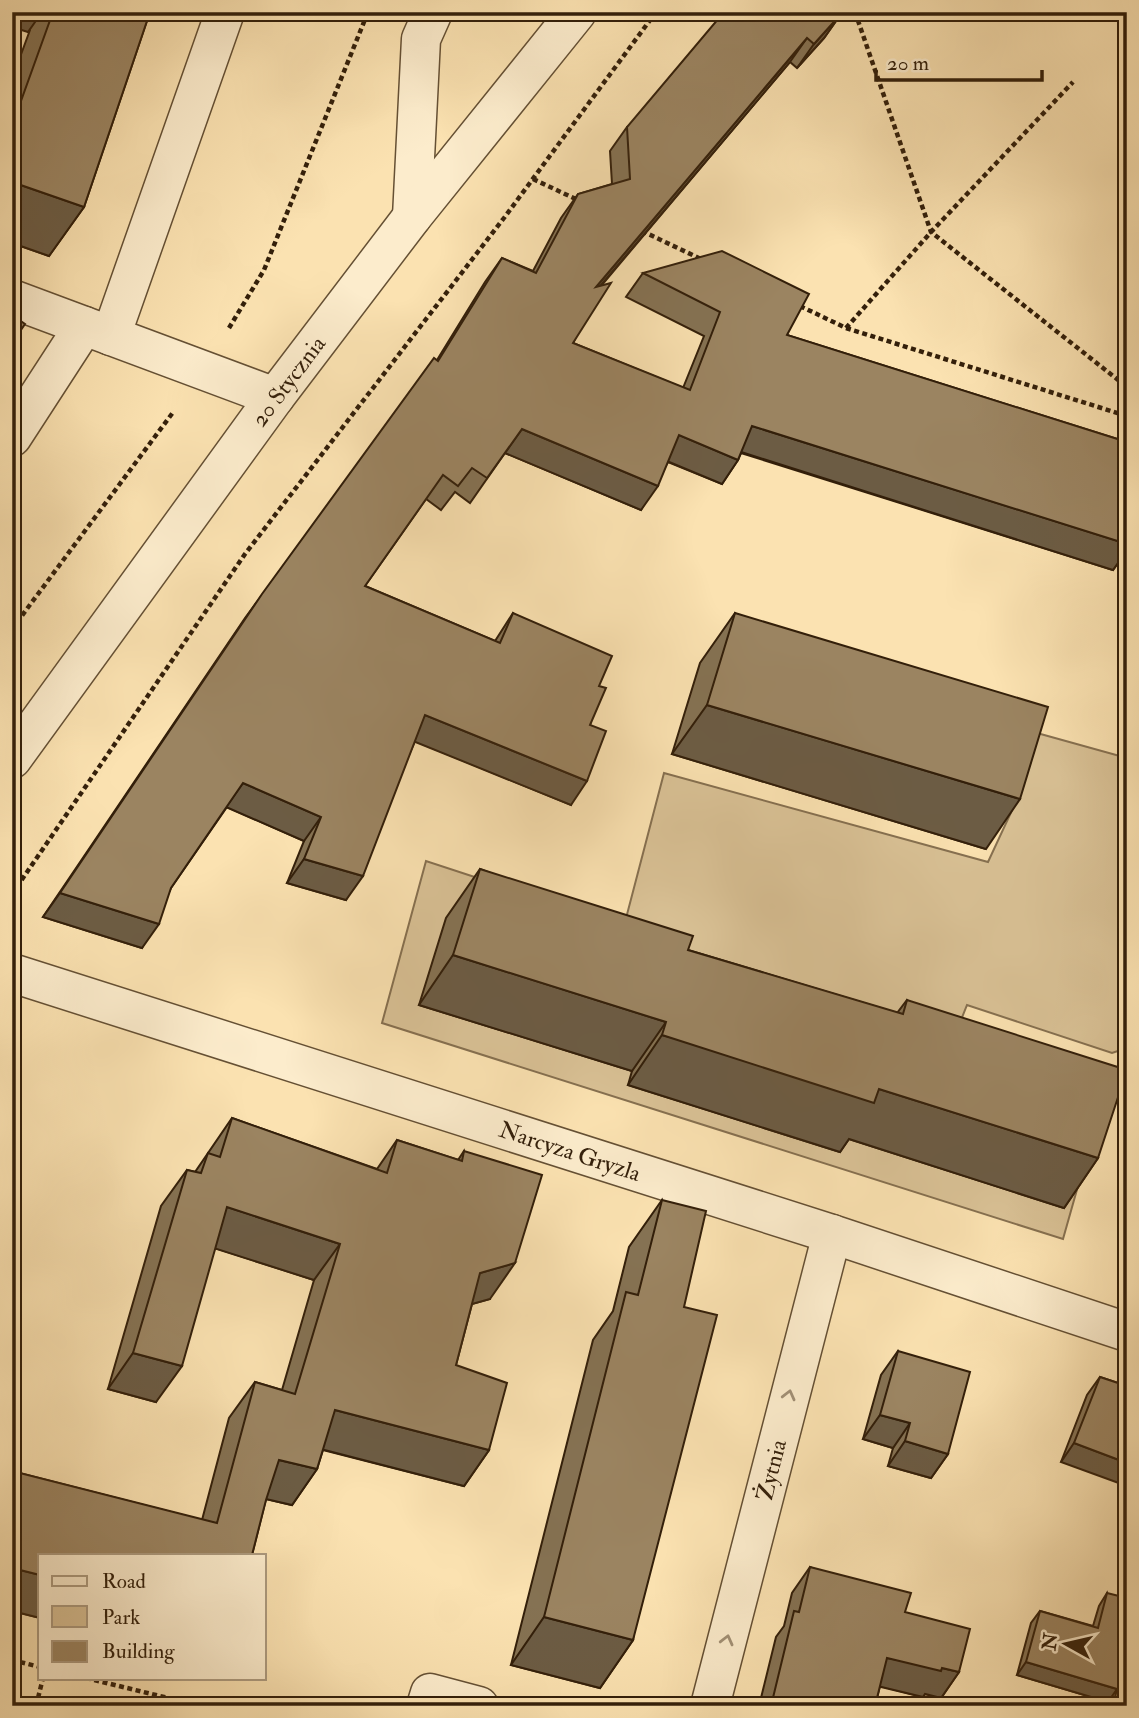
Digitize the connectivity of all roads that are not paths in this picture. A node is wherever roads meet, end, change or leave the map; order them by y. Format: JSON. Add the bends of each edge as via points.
{"nodes":[{"id":1,"x":225,"y":12,"type":"edge"},
{"id":2,"x":433,"y":12,"type":"edge"},
{"id":3,"x":577,"y":12,"type":"edge"},
{"id":4,"x":412,"y":217,"type":"junction"},
{"id":5,"x":12,"y":299,"type":"edge"},
{"id":6,"x":98,"y":331,"type":"junction"},
{"id":7,"x":275,"y":397,"type":"junction"},
{"id":8,"x":12,"y":437,"type":"edge"},
{"id":9,"x":12,"y":760,"type":"edge"},
{"id":10,"x":12,"y":973,"type":"edge"},
{"id":11,"x":832,"y":1234,"type":"junction"},
{"id":12,"x":1127,"y":1332,"type":"edge"},
{"id":13,"x":426,"y":1706,"type":"edge"},
{"id":14,"x":479,"y":1706,"type":"edge"},
{"id":15,"x":710,"y":1706,"type":"edge"}],
"edges":[{"from":1,"to":6,"type":"street"},
{"from":2,"to":4,"type":"street","via":[[421,39]]},
{"from":3,"to":4,"type":"street","name":"20 Stycznia"},
{"from":4,"to":7,"type":"street","name":"20 Stycznia"},
{"from":5,"to":6,"type":"street"},
{"from":6,"to":7,"type":"street"},
{"from":6,"to":8,"type":"street"},
{"from":7,"to":9,"type":"street","name":"20 Stycznia"},
{"from":10,"to":11,"type":"street","name":"Narcyza Gryzla"},
{"from":11,"to":12,"type":"street","name":"Narcyza Gryzla"},
{"from":15,"to":11,"type":"street","name":"Żytnia","one_way":true},
{"from":13,"to":14,"type":"street","via":[[430,1693]]}]}
